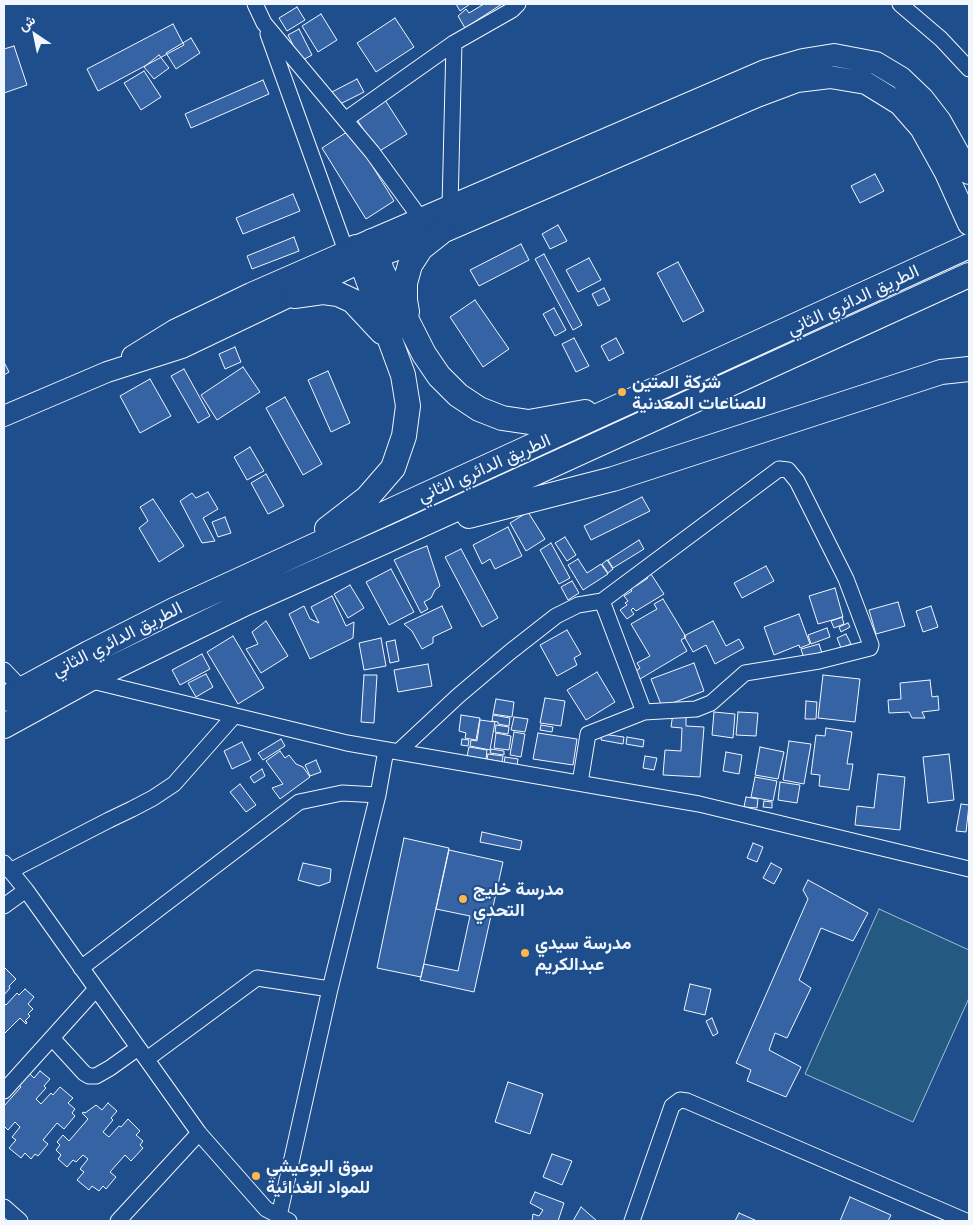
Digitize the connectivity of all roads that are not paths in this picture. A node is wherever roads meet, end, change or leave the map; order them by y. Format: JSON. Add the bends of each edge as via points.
{"nodes":[{"id":1,"x":255,"y":4,"type":"edge"},
{"id":2,"x":518,"y":4,"type":"edge"},
{"id":3,"x":900,"y":4,"type":"edge"},
{"id":4,"x":264,"y":24,"type":"junction"},
{"id":5,"x":454,"y":43,"type":"junction"},
{"id":6,"x":969,"y":69,"type":"edge"},
{"id":7,"x":345,"y":120,"type":"junction"},
{"id":8,"x":960,"y":170,"type":"edge"},
{"id":9,"x":450,"y":206,"type":"junction"},
{"id":10,"x":422,"y":219,"type":"junction"},
{"id":11,"x":969,"y":224,"type":"edge"},
{"id":12,"x":440,"y":233,"type":"junction"},
{"id":13,"x":969,"y":246,"type":"edge"},
{"id":14,"x":362,"y":252,"type":"junction"},
{"id":15,"x":969,"y":275,"type":"edge"},
{"id":16,"x":294,"y":296,"type":"junction"},
{"id":17,"x":411,"y":328,"type":"junction"},
{"id":18,"x":390,"y":342,"type":"junction"},
{"id":19,"x":969,"y":369,"type":"edge"},
{"id":20,"x":107,"y":372,"type":"junction"},
{"id":21,"x":624,"y":404,"type":"junction"},
{"id":22,"x":4,"y":416,"type":"edge"},
{"id":23,"x":400,"y":535,"type":"junction"},
{"id":24,"x":276,"y":563,"type":"junction"},
{"id":25,"x":602,"y":600,"type":"junction"},
{"id":26,"x":4,"y":670,"type":"edge"},
{"id":27,"x":88,"y":680,"type":"junction"},
{"id":28,"x":13,"y":694,"type":"edge"},
{"id":29,"x":644,"y":712,"type":"junction"},
{"id":30,"x":234,"y":716,"type":"junction"},
{"id":31,"x":4,"y":726,"type":"edge"},
{"id":32,"x":392,"y":751,"type":"junction"},
{"id":33,"x":580,"y":783,"type":"junction"},
{"id":34,"x":378,"y":795,"type":"junction"},
{"id":35,"x":7,"y":867,"type":"edge"},
{"id":36,"x":969,"y":870,"type":"edge"},
{"id":37,"x":26,"y":890,"type":"junction"},
{"id":38,"x":4,"y":906,"type":"edge"},
{"id":39,"x":81,"y":968,"type":"junction"},
{"id":40,"x":96,"y":989,"type":"junction"},
{"id":41,"x":330,"y":989,"type":"junction"},
{"id":42,"x":52,"y":1038,"type":"junction"},
{"id":43,"x":143,"y":1053,"type":"junction"},
{"id":44,"x":4,"y":1091,"type":"edge"},
{"id":45,"x":199,"y":1133,"type":"junction"},
{"id":46,"x":4,"y":1207,"type":"edge"},
{"id":47,"x":286,"y":1220,"type":"edge"},
{"id":48,"x":20,"y":1221,"type":"edge"},
{"id":49,"x":118,"y":1221,"type":"edge"},
{"id":50,"x":632,"y":1221,"type":"edge"},
{"id":51,"x":966,"y":1221,"type":"edge"}],
"edges":[{"from":1,"to":4,"type":"street"},
{"from":2,"to":5,"type":"street"},
{"from":3,"to":6,"type":"street"},
{"from":4,"to":7,"type":"street"},
{"from":4,"to":14,"type":"street"},
{"from":5,"to":7,"type":"street"},
{"from":5,"to":9,"type":"street"},
{"from":7,"to":10,"type":"street"},
{"from":8,"to":9,"type":"main road","via":[[940,121],[901,78],[876,63],[834,55],[765,71]]},
{"from":8,"to":11,"type":"main road"},
{"from":8,"to":12,"type":"main road","via":[[900,104],[866,83],[830,77],[797,81],[757,96]]},
{"from":9,"to":10,"type":"main road"},
{"from":10,"to":14,"type":"main road"},
{"from":12,"to":14,"type":"main road"},
{"from":12,"to":17,"type":"highway","via":[[421,248],[410,265],[405,300]]},
{"from":13,"to":21,"type":"highway","name":"الطريق الدائري الثاني"},
{"from":14,"to":16,"type":"main road"},
{"from":14,"to":17,"type":"highway"},
{"from":14,"to":18,"type":"highway"},
{"from":14,"to":20,"type":"main road","via":[[251,293],[174,330]]},
{"from":15,"to":23,"type":"highway","name":"الطريق الدائري الثاني"},
{"from":16,"to":18,"type":"highway","via":[[323,292],[353,301]]},
{"from":16,"to":20,"type":"main road","via":[[182,348]]},
{"from":17,"to":21,"type":"highway","via":[[439,376],[458,395],[479,409],[502,418],[529,422]]},
{"from":18,"to":24,"type":"highway","via":[[403,375],[408,406],[404,436],[393,468],[368,498]]},
{"from":19,"to":23,"type":"highway","via":[[941,372],[613,479]]},
{"from":20,"to":22,"type":"main road"},
{"from":21,"to":24,"type":"highway","name":"الطريق الدائري الثاني"},
{"from":23,"to":27,"type":"highway","name":"الطريق الدائري الثاني","via":[[246,603]]},
{"from":24,"to":28,"type":"highway","name":"الطريق الدائري الثاني","via":[[174,610]]},
{"from":25,"to":29,"type":"street"},
{"from":25,"to":29,"type":"street","via":[[782,468],[797,480],[846,579],[871,645],[819,661],[744,673],[711,703],[696,709]]},
{"from":25,"to":32,"type":"street","via":[[578,605],[556,616]]},
{"from":26,"to":28,"type":"street"},
{"from":27,"to":30,"type":"street"},
{"from":27,"to":31,"type":"highway","name":"الطريق الدائري الثاني"},
{"from":29,"to":33,"type":"street","via":[[589,733]]},
{"from":30,"to":32,"type":"street"},
{"from":30,"to":35,"type":"street","via":[[174,784],[153,798]]},
{"from":32,"to":33,"type":"street"},
{"from":32,"to":34,"type":"street"},
{"from":33,"to":36,"type":"street","via":[[699,804]]},
{"from":34,"to":39,"type":"street","via":[[342,793],[298,802]]},
{"from":34,"to":41,"type":"street"},
{"from":35,"to":37,"type":"street"},
{"from":37,"to":38,"type":"street"},
{"from":37,"to":39,"type":"street"},
{"from":39,"to":40,"type":"street"},
{"from":40,"to":42,"type":"street"},
{"from":40,"to":43,"type":"street"},
{"from":41,"to":43,"type":"street","via":[[257,978]]},
{"from":41,"to":47,"type":"street"},
{"from":42,"to":43,"type":"street","via":[[89,1076],[96,1076]]},
{"from":42,"to":44,"type":"street"},
{"from":43,"to":45,"type":"street"},
{"from":45,"to":47,"type":"street","via":[[266,1209]]},
{"from":45,"to":49,"type":"street"},
{"from":46,"to":48,"type":"street"},
{"from":50,"to":51,"type":"street","via":[[672,1106],[680,1100]]}]}
